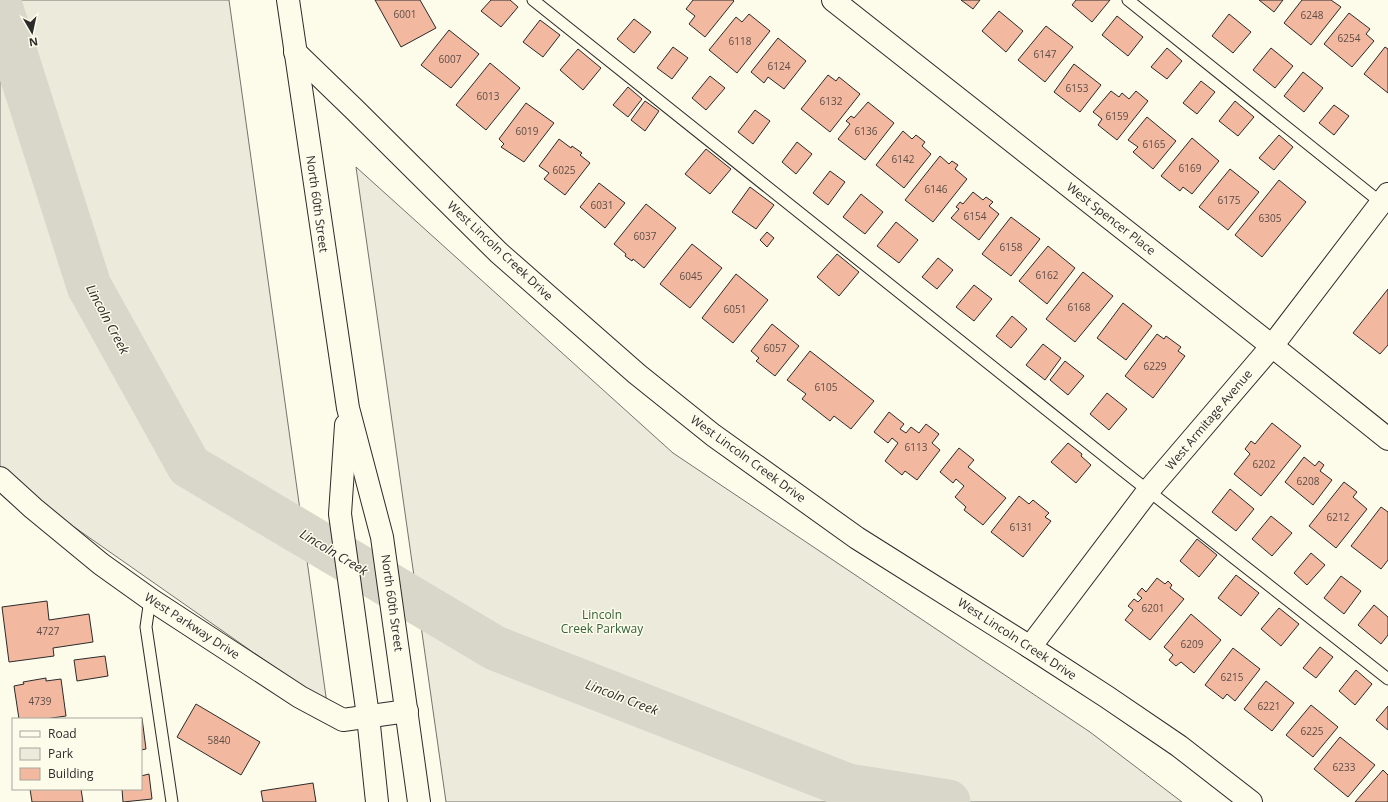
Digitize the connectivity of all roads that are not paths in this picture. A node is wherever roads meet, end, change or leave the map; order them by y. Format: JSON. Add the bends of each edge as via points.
{"nodes":[{"id":1,"x":288,"y":0,"type":"edge"},
{"id":2,"x":534,"y":0,"type":"edge"},
{"id":3,"x":833,"y":0,"type":"edge"},
{"id":4,"x":1128,"y":0,"type":"edge"},
{"id":5,"x":295,"y":52,"type":"junction"},
{"id":6,"x":1386,"y":202,"type":"edge"},
{"id":7,"x":1272,"y":346,"type":"junction"},
{"id":8,"x":348,"y":408,"type":"junction"},
{"id":9,"x":1388,"y":439,"type":"edge"},
{"id":10,"x":0,"y":478,"type":"edge"},
{"id":11,"x":1148,"y":491,"type":"junction"},
{"id":12,"x":150,"y":600,"type":"junction"},
{"id":13,"x":1030,"y":647,"type":"junction"},
{"id":14,"x":1388,"y":679,"type":"edge"},
{"id":15,"x":407,"y":711,"type":"junction"},
{"id":16,"x":368,"y":716,"type":"junction"},
{"id":17,"x":172,"y":802,"type":"edge"},
{"id":18,"x":377,"y":802,"type":"edge"},
{"id":19,"x":419,"y":802,"type":"edge"},
{"id":20,"x":1251,"y":802,"type":"edge"}],
"edges":[{"from":1,"to":5,"type":"street","name":"North 60th Street"},
{"from":2,"to":11,"type":"lane"},
{"from":3,"to":7,"type":"street","name":"West Spencer Place"},
{"from":4,"to":6,"type":"lane"},
{"from":5,"to":8,"type":"street","name":"North 60th Street"},
{"from":5,"to":13,"type":"street","name":"West Lincoln Creek Drive","via":[[499,253],[637,374],[712,435],[857,538]]},
{"from":6,"to":7,"type":"street","name":"West Armitage Avenue"},
{"from":7,"to":9,"type":"street","name":"West Spencer Place"},
{"from":7,"to":11,"type":"street","name":"West Armitage Avenue"},
{"from":8,"to":15,"type":"street","name":"North 60th Street","via":[[382,537]]},
{"from":8,"to":16,"type":"street","name":"North 60th Street","via":[[340,514]]},
{"from":10,"to":12,"type":"street","name":"West Parkway Drive","via":[[101,564]]},
{"from":11,"to":13,"type":"street","name":"West Armitage Avenue"},
{"from":11,"to":14,"type":"lane"},
{"from":12,"to":16,"type":"street","name":"West Parkway Drive","via":[[300,697],[344,720]]},
{"from":12,"to":17,"type":"lane","via":[[146,627]]},
{"from":13,"to":20,"type":"street","name":"West Lincoln Creek Drive","via":[[1179,746]]},
{"from":15,"to":16,"type":"street","name":"West Parkway Drive"},
{"from":15,"to":19,"type":"street","name":"North 60th Street"},
{"from":16,"to":18,"type":"street","name":"North 60th Street"}]}
